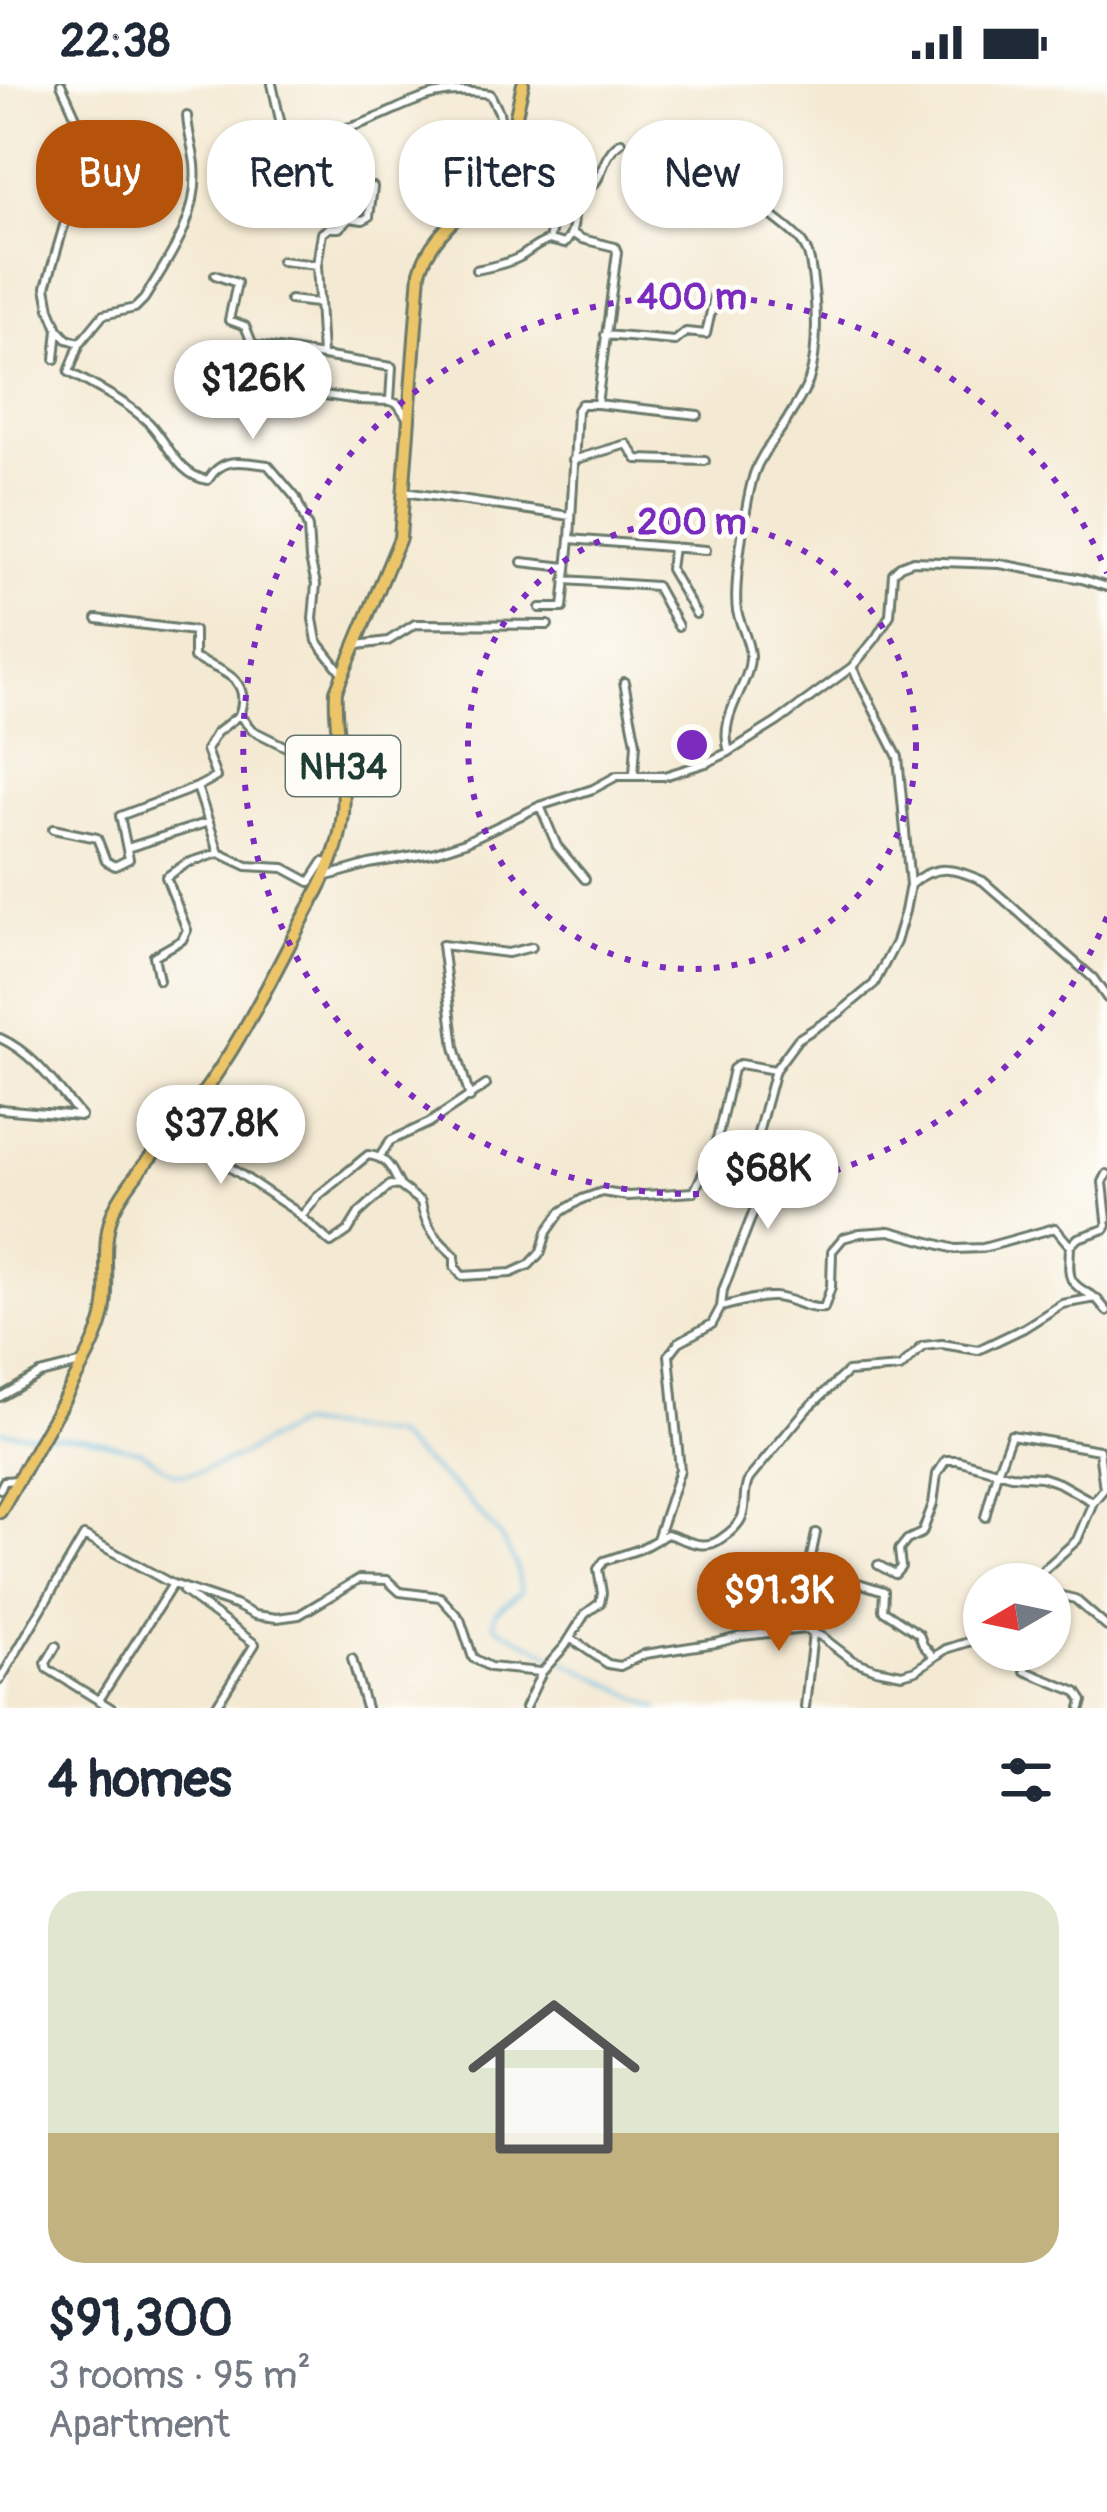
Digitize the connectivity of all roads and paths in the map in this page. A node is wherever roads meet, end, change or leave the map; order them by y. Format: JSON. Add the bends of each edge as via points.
{"nodes":[{"id":1,"x":61,"y":84,"type":"edge"},
{"id":2,"x":272,"y":84,"type":"edge"},
{"id":3,"x":523,"y":84,"type":"edge"},
{"id":4,"x":187,"y":116,"type":"dead end"},
{"id":5,"x":501,"y":120,"type":"edge"},
{"id":6,"x":514,"y":120,"type":"edge"},
{"id":7,"x":621,"y":142,"type":"dead end"},
{"id":8,"x":783,"y":222,"type":"edge"},
{"id":9,"x":329,"y":228,"type":"edge"},
{"id":10,"x":446,"y":228,"type":"edge"},
{"id":11,"x":552,"y":228,"type":"edge"},
{"id":12,"x":572,"y":232,"type":"junction"},
{"id":13,"x":549,"y":240,"type":"junction"},
{"id":14,"x":281,"y":261,"type":"dead end"},
{"id":15,"x":317,"y":265,"type":"junction"},
{"id":16,"x":476,"y":270,"type":"dead end"},
{"id":17,"x":215,"y":275,"type":"dead end"},
{"id":18,"x":715,"y":293,"type":"dead end"},
{"id":19,"x":290,"y":300,"type":"dead end"},
{"id":20,"x":318,"y":304,"type":"junction"},
{"id":21,"x":58,"y":329,"type":"junction"},
{"id":22,"x":605,"y":335,"type":"junction"},
{"id":23,"x":80,"y":343,"type":"junction"},
{"id":24,"x":254,"y":345,"type":"junction"},
{"id":25,"x":322,"y":355,"type":"junction"},
{"id":26,"x":55,"y":359,"type":"dead end"},
{"id":27,"x":390,"y":400,"type":"junction"},
{"id":28,"x":597,"y":404,"type":"junction"},
{"id":29,"x":698,"y":415,"type":"dead end"},
{"id":30,"x":409,"y":422,"type":"junction"},
{"id":31,"x":573,"y":460,"type":"junction"},
{"id":32,"x":705,"y":461,"type":"dead end"},
{"id":33,"x":404,"y":492,"type":"junction"},
{"id":34,"x":571,"y":515,"type":"junction"},
{"id":35,"x":570,"y":539,"type":"junction"},
{"id":36,"x":673,"y":547,"type":"junction"},
{"id":37,"x":706,"y":550,"type":"dead end"},
{"id":38,"x":522,"y":562,"type":"dead end"},
{"id":39,"x":567,"y":567,"type":"junction"},
{"id":40,"x":565,"y":580,"type":"junction"},
{"id":41,"x":1107,"y":587,"type":"edge"},
{"id":42,"x":540,"y":608,"type":"dead end"},
{"id":43,"x":696,"y":614,"type":"dead end"},
{"id":44,"x":98,"y":620,"type":"dead end"},
{"id":45,"x":548,"y":625,"type":"dead end"},
{"id":46,"x":678,"y":626,"type":"dead end"},
{"id":47,"x":354,"y":646,"type":"junction"},
{"id":48,"x":852,"y":667,"type":"junction"},
{"id":49,"x":342,"y":674,"type":"junction"},
{"id":50,"x":624,"y":682,"type":"dead end"},
{"id":51,"x":239,"y":715,"type":"junction"},
{"id":52,"x":338,"y":746,"type":"junction"},
{"id":53,"x":729,"y":752,"type":"junction"},
{"id":54,"x":634,"y":775,"type":"junction"},
{"id":55,"x":197,"y":787,"type":"junction"},
{"id":56,"x":540,"y":806,"type":"junction"},
{"id":57,"x":208,"y":822,"type":"junction"},
{"id":58,"x":53,"y":829,"type":"dead end"},
{"id":59,"x":127,"y":848,"type":"junction"},
{"id":60,"x":219,"y":854,"type":"junction"},
{"id":61,"x":328,"y":869,"type":"junction"},
{"id":62,"x":585,"y":879,"type":"dead end"},
{"id":63,"x":910,"y":885,"type":"junction"},
{"id":64,"x":532,"y":947,"type":"dead end"},
{"id":65,"x":158,"y":980,"type":"dead end"},
{"id":66,"x":1107,"y":998,"type":"edge"},
{"id":67,"x":0,"y":1038,"type":"edge"},
{"id":68,"x":775,"y":1070,"type":"junction"},
{"id":69,"x":486,"y":1085,"type":"dead end"},
{"id":70,"x":470,"y":1098,"type":"junction"},
{"id":71,"x":0,"y":1109,"type":"edge"},
{"id":72,"x":179,"y":1124,"type":"junction"},
{"id":73,"x":380,"y":1156,"type":"junction"},
{"id":74,"x":709,"y":1162,"type":"junction"},
{"id":75,"x":751,"y":1164,"type":"junction"},
{"id":76,"x":1107,"y":1174,"type":"edge"},
{"id":77,"x":400,"y":1186,"type":"junction"},
{"id":78,"x":301,"y":1216,"type":"junction"},
{"id":79,"x":1107,"y":1222,"type":"edge"},
{"id":80,"x":1070,"y":1246,"type":"junction"},
{"id":81,"x":1096,"y":1298,"type":"junction"},
{"id":82,"x":721,"y":1306,"type":"junction"},
{"id":83,"x":1107,"y":1311,"type":"edge"},
{"id":84,"x":84,"y":1363,"type":"junction"},
{"id":85,"x":0,"y":1396,"type":"edge"},
{"id":86,"x":997,"y":1472,"type":"junction"},
{"id":87,"x":18,"y":1480,"type":"junction"},
{"id":88,"x":1105,"y":1488,"type":"edge"},
{"id":89,"x":0,"y":1489,"type":"edge"},
{"id":90,"x":1093,"y":1502,"type":"junction"},
{"id":91,"x":0,"y":1512,"type":"edge"},
{"id":92,"x":986,"y":1517,"type":"dead end"},
{"id":93,"x":816,"y":1533,"type":"dead end"},
{"id":94,"x":658,"y":1539,"type":"junction"},
{"id":95,"x":1052,"y":1563,"type":"edge"},
{"id":96,"x":878,"y":1565,"type":"dead end"},
{"id":97,"x":173,"y":1584,"type":"junction"},
{"id":98,"x":1071,"y":1599,"type":"edge"},
{"id":99,"x":1107,"y":1627,"type":"edge"},
{"id":100,"x":814,"y":1631,"type":"junction"},
{"id":101,"x":567,"y":1642,"type":"junction"},
{"id":102,"x":963,"y":1643,"type":"edge"},
{"id":103,"x":56,"y":1646,"type":"dead end"},
{"id":104,"x":933,"y":1657,"type":"junction"},
{"id":105,"x":352,"y":1659,"type":"dead end"},
{"id":106,"x":1024,"y":1671,"type":"edge"},
{"id":107,"x":542,"y":1672,"type":"junction"},
{"id":108,"x":0,"y":1680,"type":"edge"},
{"id":109,"x":99,"y":1700,"type":"junction"},
{"id":110,"x":805,"y":1707,"type":"edge"},
{"id":111,"x":111,"y":1708,"type":"edge"},
{"id":112,"x":215,"y":1708,"type":"edge"},
{"id":113,"x":366,"y":1708,"type":"edge"},
{"id":114,"x":525,"y":1708,"type":"edge"},
{"id":115,"x":1081,"y":1708,"type":"edge"}],
"edges":[{"from":1,"to":21,"type":"street","via":[[80,126],[72,198],[46,287]]},
{"from":2,"to":5,"type":"street","via":[[278,119],[289,132],[352,127],[410,100],[465,90],[490,94]]},
{"from":3,"to":6,"type":"highway","number":"NH34"},
{"from":4,"to":23,"type":"street","via":[[195,160],[191,216],[144,299],[103,315]]},
{"from":7,"to":12,"type":"street","via":[[608,152],[596,185],[572,201]]},
{"from":8,"to":53,"type":"street","via":[[807,250],[815,328],[808,384],[753,477],[736,607],[749,662],[733,701]]},
{"from":9,"to":15,"type":"street"},
{"from":10,"to":30,"type":"highway","number":"NH34","via":[[424,257],[417,292]]},
{"from":11,"to":13,"type":"street"},
{"from":12,"to":13,"type":"street","via":[[564,244]]},
{"from":12,"to":22,"type":"street","via":[[617,252]]},
{"from":13,"to":16,"type":"street"},
{"from":14,"to":15,"type":"street"},
{"from":15,"to":20,"type":"street"},
{"from":17,"to":24,"type":"street","via":[[237,283],[229,320],[245,326]]},
{"from":18,"to":22,"type":"street","via":[[706,334],[686,332],[675,341]]},
{"from":19,"to":20,"type":"street"},
{"from":20,"to":25,"type":"street"},
{"from":21,"to":23,"type":"street"},
{"from":21,"to":26,"type":"street"},
{"from":22,"to":28,"type":"street"},
{"from":23,"to":49,"type":"street","via":[[69,372],[137,412],[195,478],[208,480],[232,460],[268,466],[296,498],[308,528],[317,641]]},
{"from":24,"to":25,"type":"street"},
{"from":24,"to":27,"type":"street","via":[[245,345],[256,386]]},
{"from":25,"to":27,"type":"street","via":[[392,367]]},
{"from":27,"to":30,"type":"street"},
{"from":28,"to":29,"type":"street"},
{"from":28,"to":31,"type":"street","via":[[577,410]]},
{"from":30,"to":33,"type":"highway","number":"NH34"},
{"from":31,"to":32,"type":"street","via":[[627,444],[637,459]]},
{"from":31,"to":34,"type":"street"},
{"from":33,"to":34,"type":"street"},
{"from":33,"to":47,"type":"highway","number":"NH34","via":[[400,538]]},
{"from":34,"to":35,"type":"street"},
{"from":35,"to":36,"type":"street"},
{"from":35,"to":39,"type":"street"},
{"from":36,"to":37,"type":"street"},
{"from":36,"to":43,"type":"street","via":[[670,568]]},
{"from":38,"to":39,"type":"street"},
{"from":39,"to":40,"type":"street"},
{"from":40,"to":42,"type":"street","via":[[563,608]]},
{"from":40,"to":46,"type":"street","via":[[656,586]]},
{"from":41,"to":48,"type":"street","via":[[1000,564],[913,561],[893,573],[890,615]]},
{"from":44,"to":51,"type":"street","via":[[194,631],[194,658],[243,690]]},
{"from":45,"to":47,"type":"street","via":[[415,624],[388,641]]},
{"from":47,"to":49,"type":"highway","number":"NH34"},
{"from":48,"to":53,"type":"street"},
{"from":48,"to":63,"type":"street","via":[[898,757]]},
{"from":49,"to":52,"type":"highway","number":"NH34"},
{"from":50,"to":54,"type":"street"},
{"from":51,"to":52,"type":"street","via":[[288,748]]},
{"from":51,"to":55,"type":"street","via":[[206,750],[216,777]]},
{"from":52,"to":61,"type":"highway","number":"NH34","via":[[344,800]]},
{"from":53,"to":54,"type":"street","via":[[664,776]]},
{"from":54,"to":56,"type":"street"},
{"from":55,"to":57,"type":"street"},
{"from":55,"to":59,"type":"street","via":[[120,816]]},
{"from":56,"to":61,"type":"street","via":[[432,853]]},
{"from":56,"to":62,"type":"street","via":[[557,846]]},
{"from":57,"to":59,"type":"street"},
{"from":57,"to":60,"type":"street"},
{"from":58,"to":59,"type":"street","via":[[97,838],[115,866],[129,860]]},
{"from":60,"to":61,"type":"street","via":[[310,882],[323,862]]},
{"from":60,"to":65,"type":"street","via":[[166,877],[187,930],[154,956]]},
{"from":61,"to":72,"type":"highway","number":"NH34","via":[[242,1037]]},
{"from":63,"to":66,"type":"street","via":[[947,868],[983,881]]},
{"from":63,"to":68,"type":"street","via":[[896,942],[874,984],[798,1040]]},
{"from":64,"to":70,"type":"street","via":[[508,953],[442,946]]},
{"from":67,"to":71,"type":"street","via":[[20,1047],[81,1116]]},
{"from":68,"to":74,"type":"street","via":[[733,1069]]},
{"from":68,"to":75,"type":"street"},
{"from":69,"to":70,"type":"street"},
{"from":70,"to":73,"type":"street","via":[[390,1142]]},
{"from":72,"to":78,"type":"street"},
{"from":72,"to":84,"type":"highway","number":"NH34","via":[[110,1220],[105,1312]]},
{"from":73,"to":77,"type":"street"},
{"from":73,"to":78,"type":"street","via":[[368,1155]]},
{"from":74,"to":75,"type":"street","via":[[747,1174]]},
{"from":74,"to":77,"type":"street","via":[[694,1192],[582,1199],[561,1212],[529,1265],[511,1274],[462,1276],[421,1202]]},
{"from":75,"to":82,"type":"street","via":[[762,1190]]},
{"from":76,"to":79,"type":"street"},
{"from":77,"to":78,"type":"street","via":[[390,1185],[331,1243]]},
{"from":79,"to":80,"type":"street"},
{"from":80,"to":81,"type":"street","via":[[1071,1283]]},
{"from":80,"to":82,"type":"street","via":[[1055,1228],[956,1249],[890,1231],[860,1233],[832,1251],[824,1308],[767,1296]]},
{"from":81,"to":83,"type":"street"},
{"from":81,"to":94,"type":"street","via":[[1062,1304],[979,1349],[923,1346],[900,1368],[847,1372],[749,1479],[741,1522],[730,1533],[704,1546],[667,1534]]},
{"from":82,"to":94,"type":"street","via":[[712,1324],[670,1354],[680,1471]]},
{"from":84,"to":85,"type":"street"},
{"from":84,"to":87,"type":"highway","number":"NH34"},
{"from":86,"to":88,"type":"street","via":[[1011,1435],[1036,1438],[1099,1450]]},
{"from":86,"to":90,"type":"street","via":[[1041,1477]]},
{"from":86,"to":92,"type":"street"},
{"from":86,"to":96,"type":"street","via":[[946,1460],[922,1532],[899,1550],[901,1567],[895,1574]]},
{"from":87,"to":89,"type":"street"},
{"from":87,"to":91,"type":"highway","number":"NH34"},
{"from":88,"to":90,"type":"street"},
{"from":90,"to":95,"type":"street","via":[[1078,1540]]},
{"from":93,"to":104,"type":"street","via":[[814,1569],[884,1591],[883,1610],[920,1634]]},
{"from":94,"to":101,"type":"street","via":[[604,1561],[600,1603]]},
{"from":97,"to":107,"type":"street","via":[[277,1618],[299,1615],[359,1580],[387,1580],[400,1592],[440,1597],[460,1619],[473,1658]]},
{"from":97,"to":108,"type":"street","via":[[84,1536]]},
{"from":97,"to":109,"type":"street"},
{"from":97,"to":112,"type":"street","via":[[255,1644]]},
{"from":98,"to":99,"type":"street"},
{"from":100,"to":101,"type":"street","via":[[742,1636],[638,1655],[620,1666]]},
{"from":100,"to":104,"type":"street","via":[[851,1660],[892,1673],[909,1673]]},
{"from":100,"to":110,"type":"street"},
{"from":101,"to":107,"type":"street"},
{"from":102,"to":104,"type":"street"},
{"from":103,"to":109,"type":"street","via":[[48,1669]]},
{"from":105,"to":113,"type":"street"},
{"from":106,"to":115,"type":"street","via":[[1077,1692]]},
{"from":107,"to":114,"type":"street"},
{"from":109,"to":111,"type":"street"}]}
